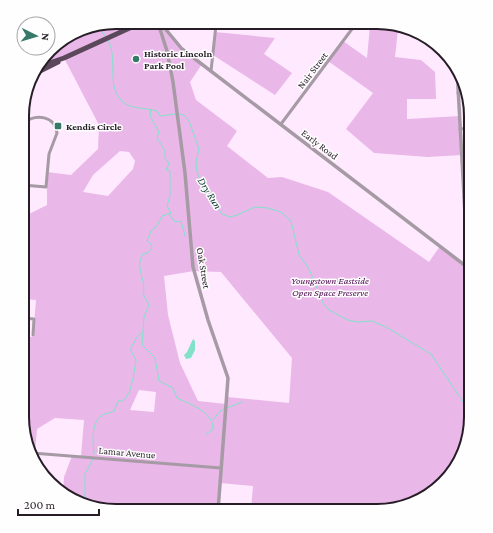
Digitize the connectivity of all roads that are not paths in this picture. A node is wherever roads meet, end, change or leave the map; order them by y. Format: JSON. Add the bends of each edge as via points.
{"nodes":[{"id":1,"x":127,"y":29,"type":"edge"},
{"id":2,"x":160,"y":29,"type":"edge"},
{"id":3,"x":165,"y":29,"type":"edge"},
{"id":4,"x":216,"y":29,"type":"edge"},
{"id":5,"x":352,"y":29,"type":"edge"},
{"id":6,"x":63,"y":58,"type":"junction"},
{"id":7,"x":47,"y":64,"type":"edge"},
{"id":8,"x":43,"y":69,"type":"edge"},
{"id":9,"x":211,"y":71,"type":"junction"},
{"id":10,"x":458,"y":85,"type":"edge"},
{"id":11,"x":458,"y":93,"type":"joint"},
{"id":12,"x":29,"y":120,"type":"edge"},
{"id":13,"x":281,"y":124,"type":"junction"},
{"id":14,"x":460,"y":128,"type":"junction"},
{"id":15,"x":464,"y":128,"type":"edge"},
{"id":16,"x":462,"y":161,"type":"joint"},
{"id":17,"x":29,"y":186,"type":"edge"},
{"id":18,"x":464,"y":197,"type":"edge"},
{"id":19,"x":464,"y":265,"type":"edge"},
{"id":20,"x":29,"y":319,"type":"edge"},
{"id":21,"x":33,"y":335,"type":"dead end"},
{"id":22,"x":37,"y":453,"type":"edge"},
{"id":23,"x":221,"y":468,"type":"junction"},
{"id":24,"x":218,"y":504,"type":"edge"}],
"edges":[{"from":1,"to":6,"type":"highway"},
{"from":2,"to":23,"type":"street","name":"Oak Street","via":[[173,82],[194,267],[208,320],[227,373]]},
{"from":3,"to":9,"type":"street","name":"Early Road","via":[[182,49]]},
{"from":4,"to":9,"type":"street"},
{"from":5,"to":13,"type":"street","name":"Nair Street"},
{"from":6,"to":7,"type":"highway"},
{"from":6,"to":8,"type":"highway"},
{"from":9,"to":13,"type":"street","name":"Early Road"},
{"from":10,"to":11,"type":"street"},
{"from":11,"to":14,"type":"street"},
{"from":12,"to":17,"type":"street","via":[[43,118],[53,123],[57,129],[57,138],[49,154],[46,187]]},
{"from":13,"to":19,"type":"street","name":"Early Road"},
{"from":14,"to":15,"type":"street"},
{"from":14,"to":16,"type":"street"},
{"from":16,"to":18,"type":"street"},
{"from":20,"to":21,"type":"street","via":[[34,319]]},
{"from":22,"to":23,"type":"street","name":"Lamar Avenue"},
{"from":23,"to":24,"type":"street","name":"Oak Street"}]}
